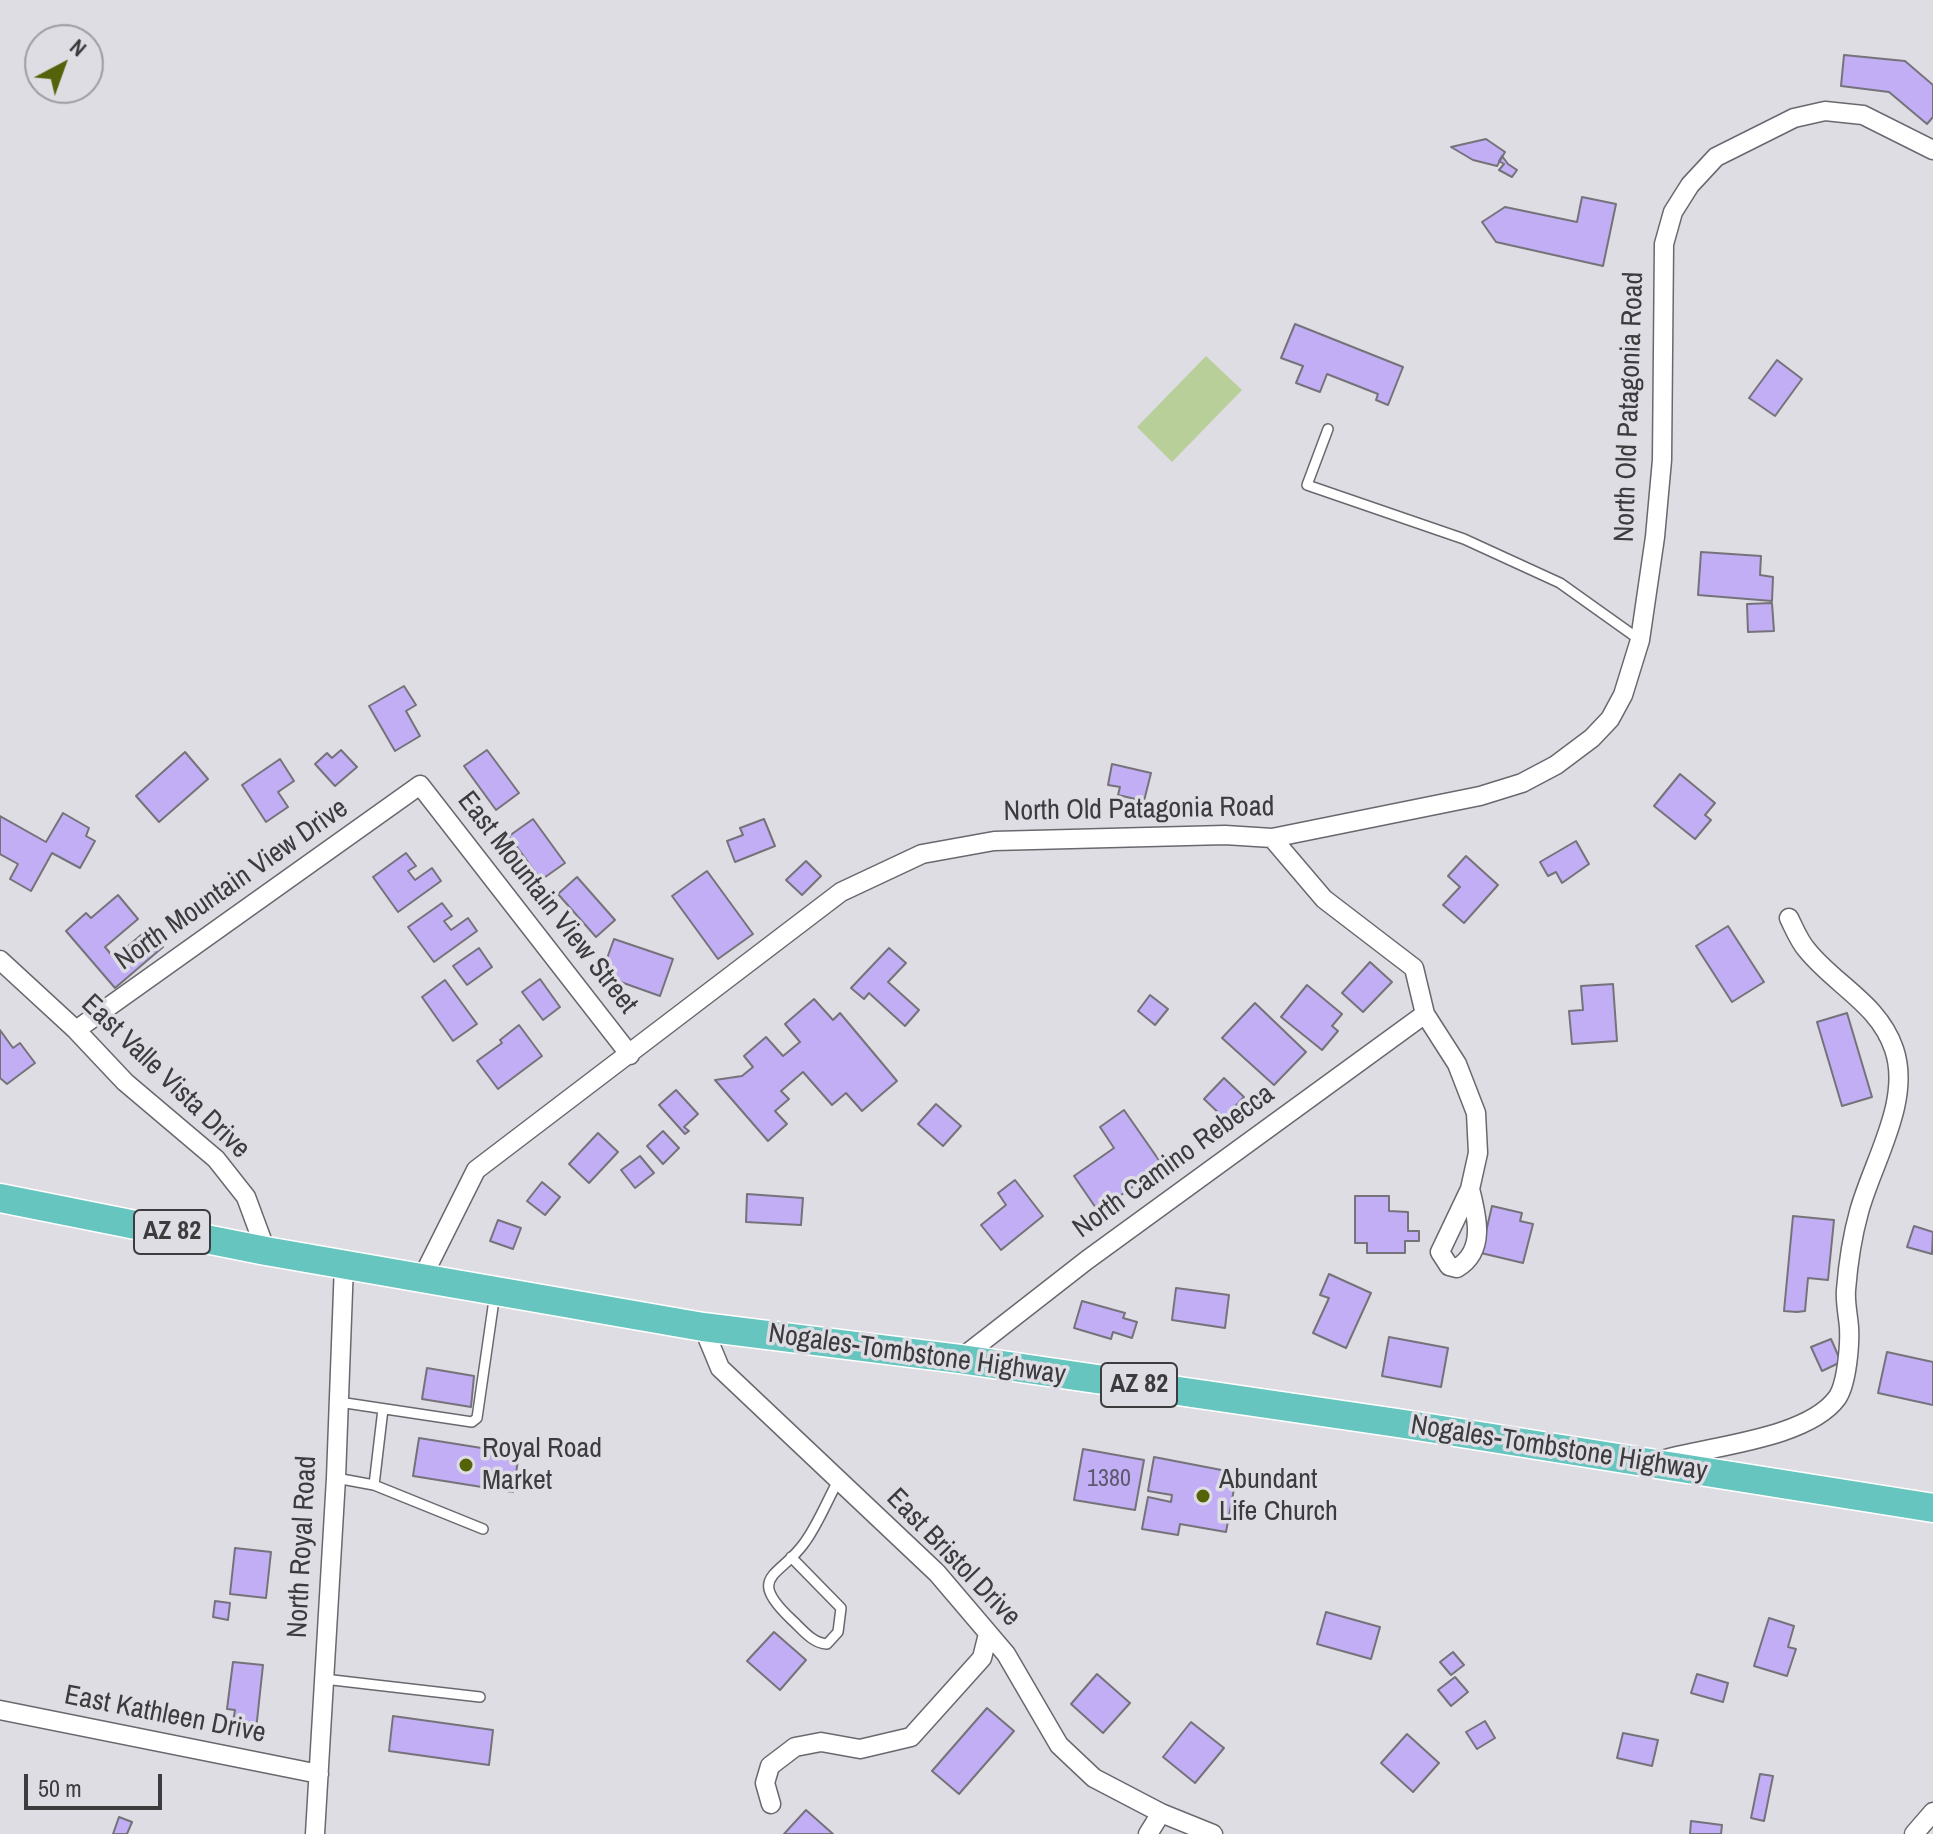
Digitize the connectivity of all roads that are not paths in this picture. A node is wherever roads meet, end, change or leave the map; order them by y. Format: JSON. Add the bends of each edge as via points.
{"nodes":[{"id":1,"x":1933,"y":150,"type":"edge"},
{"id":2,"x":1328,"y":429,"type":"dead end"},
{"id":3,"x":1640,"y":640,"type":"junction"},
{"id":4,"x":420,"y":785,"type":"joint"},
{"id":5,"x":1272,"y":838,"type":"junction"},
{"id":6,"x":1789,"y":918,"type":"dead end"},
{"id":7,"x":0,"y":960,"type":"edge"},
{"id":8,"x":1425,"y":1014,"type":"junction"},
{"id":9,"x":76,"y":1030,"type":"junction"},
{"id":10,"x":630,"y":1055,"type":"junction"},
{"id":11,"x":1470,"y":1189,"type":"dead end"},
{"id":12,"x":0,"y":1198,"type":"edge"},
{"id":13,"x":266,"y":1251,"type":"junction"},
{"id":14,"x":344,"y":1264,"type":"junction"},
{"id":15,"x":423,"y":1276,"type":"junction"},
{"id":16,"x":495,"y":1290,"type":"junction"},
{"id":17,"x":703,"y":1327,"type":"junction"},
{"id":18,"x":960,"y":1359,"type":"junction"},
{"id":19,"x":339,"y":1402,"type":"junction"},
{"id":20,"x":383,"y":1409,"type":"junction"},
{"id":21,"x":1652,"y":1463,"type":"junction"},
{"id":22,"x":336,"y":1478,"type":"junction"},
{"id":23,"x":838,"y":1481,"type":"junction"},
{"id":24,"x":374,"y":1485,"type":"junction"},
{"id":25,"x":1933,"y":1508,"type":"edge"},
{"id":26,"x":483,"y":1529,"type":"dead end"},
{"id":27,"x":791,"y":1557,"type":"junction"},
{"id":28,"x":988,"y":1634,"type":"junction"},
{"id":29,"x":324,"y":1679,"type":"junction"},
{"id":30,"x":480,"y":1697,"type":"dead end"},
{"id":31,"x":0,"y":1710,"type":"edge"},
{"id":32,"x":319,"y":1774,"type":"junction"},
{"id":33,"x":771,"y":1804,"type":"dead end"},
{"id":34,"x":1933,"y":1812,"type":"edge"},
{"id":35,"x":1161,"y":1813,"type":"junction"},
{"id":36,"x":315,"y":1834,"type":"edge"},
{"id":37,"x":1148,"y":1834,"type":"edge"},
{"id":38,"x":1213,"y":1834,"type":"edge"},
{"id":39,"x":1914,"y":1834,"type":"edge"}],
"edges":[{"from":1,"to":3,"type":"street","name":"North Old Patagonia Road","via":[[1863,115],[1825,111],[1794,118],[1716,157],[1673,212],[1664,244],[1662,460]]},
{"from":2,"to":3,"type":"lane","via":[[1307,485],[1464,539],[1560,583]]},
{"from":3,"to":5,"type":"street","name":"North Old Patagonia Road","via":[[1610,719],[1574,752],[1522,783]]},
{"from":4,"to":9,"type":"street","name":"North Mountain View Drive"},
{"from":4,"to":10,"type":"street","name":"East Mountain View Street"},
{"from":5,"to":8,"type":"street","via":[[1324,899],[1414,968]]},
{"from":5,"to":10,"type":"street","name":"North Old Patagonia Road","via":[[994,841],[922,854],[841,892]]},
{"from":6,"to":21,"type":"street","via":[[1806,949],[1879,1017],[1895,1050],[1899,1080],[1886,1140],[1859,1212],[1845,1293],[1845,1372],[1837,1397],[1810,1420]]},
{"from":7,"to":9,"type":"street","name":"East Valle Vista Drive"},
{"from":8,"to":11,"type":"street","via":[[1457,1064],[1476,1113],[1478,1153]]},
{"from":8,"to":18,"type":"street","name":"North Camino Rebecca"},
{"from":9,"to":13,"type":"street","name":"East Valle Vista Drive","via":[[125,1082],[216,1159],[246,1197]]},
{"from":10,"to":15,"type":"street","name":"North Old Patagonia Road","via":[[476,1170]]},
{"from":12,"to":13,"type":"main road","name":"Nogales-Tombstone Highway","number":"AZ 82"},
{"from":13,"to":14,"type":"main road","name":"Nogales-Tombstone Highway","number":"AZ 82"},
{"from":14,"to":15,"type":"main road","name":"Nogales-Tombstone Highway","number":"AZ 82"},
{"from":14,"to":19,"type":"street","name":"North Royal Road"},
{"from":15,"to":16,"type":"main road","name":"Nogales-Tombstone Highway","number":"AZ 82"},
{"from":16,"to":17,"type":"main road","name":"Nogales-Tombstone Highway","number":"AZ 82"},
{"from":16,"to":20,"type":"lane","via":[[477,1418],[472,1422]]},
{"from":17,"to":18,"type":"main road","name":"Nogales-Tombstone Highway","number":"AZ 82"},
{"from":17,"to":23,"type":"street","name":"East Bristol Drive","via":[[720,1368]]},
{"from":18,"to":21,"type":"main road","name":"Nogales-Tombstone Highway","number":"AZ 82"},
{"from":19,"to":20,"type":"lane"},
{"from":19,"to":22,"type":"street","name":"North Royal Road"},
{"from":20,"to":24,"type":"lane"},
{"from":21,"to":25,"type":"main road","name":"Nogales-Tombstone Highway","number":"AZ 82"},
{"from":22,"to":24,"type":"lane"},
{"from":22,"to":29,"type":"street","name":"North Royal Road"},
{"from":23,"to":27,"type":"lane","via":[[805,1544]]},
{"from":23,"to":28,"type":"street","name":"East Bristol Drive","via":[[937,1573]]},
{"from":24,"to":26,"type":"lane"},
{"from":27,"to":27,"type":"lane","via":[[841,1608],[838,1632],[827,1644],[816,1643],[773,1602],[773,1574]]},
{"from":28,"to":33,"type":"street","via":[[982,1658],[911,1737],[860,1749],[821,1742],[795,1747],[770,1766],[765,1783]]},
{"from":28,"to":35,"type":"street","name":"East Bristol Drive","via":[[1006,1654],[1059,1745],[1094,1778]]},
{"from":29,"to":30,"type":"lane"},
{"from":29,"to":32,"type":"street","name":"North Royal Road"},
{"from":31,"to":32,"type":"street","name":"East Kathleen Drive"},
{"from":32,"to":36,"type":"street","name":"North Royal Road"},
{"from":34,"to":39,"type":"street"},
{"from":35,"to":37,"type":"street"},
{"from":35,"to":38,"type":"street","name":"East Bristol Drive"}]}
